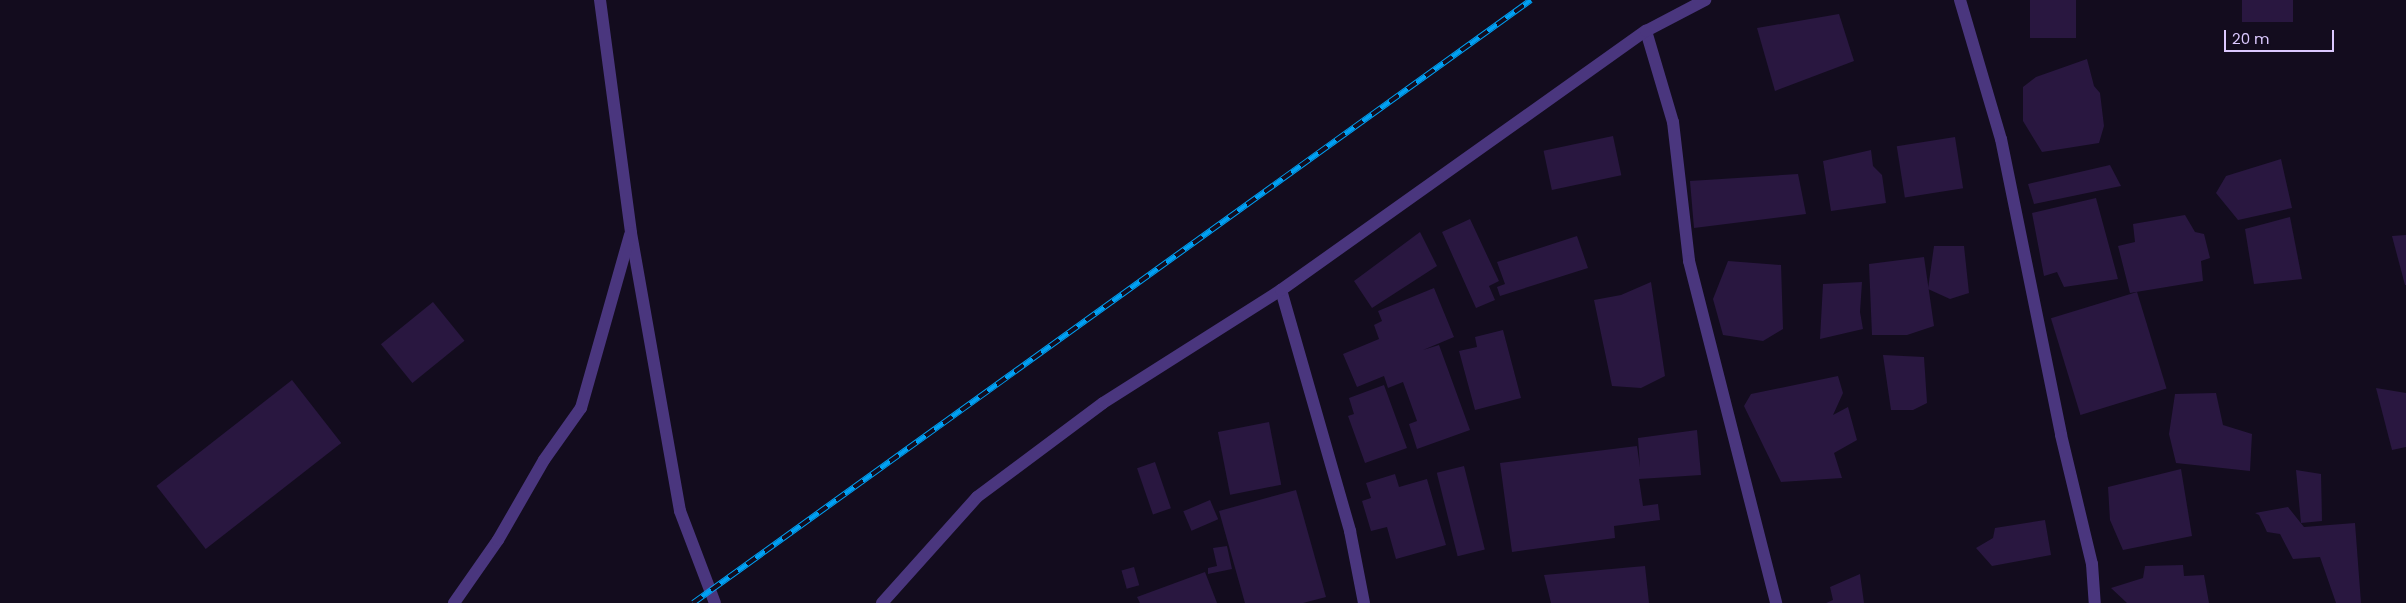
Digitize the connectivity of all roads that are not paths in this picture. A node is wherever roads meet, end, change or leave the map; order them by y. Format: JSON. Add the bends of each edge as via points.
{"nodes":[{"id":1,"x":600,"y":0,"type":"edge"},
{"id":2,"x":1705,"y":0,"type":"edge"},
{"id":3,"x":1960,"y":0,"type":"edge"},
{"id":4,"x":1646,"y":31,"type":"junction"},
{"id":5,"x":631,"y":233,"type":"junction"},
{"id":6,"x":1281,"y":290,"type":"junction"},
{"id":7,"x":454,"y":603,"type":"edge"},
{"id":8,"x":716,"y":603,"type":"edge"},
{"id":9,"x":882,"y":603,"type":"edge"},
{"id":10,"x":1364,"y":603,"type":"edge"},
{"id":11,"x":1776,"y":603,"type":"edge"},
{"id":12,"x":2095,"y":603,"type":"edge"}],
"edges":[{"from":1,"to":5,"type":"street"},
{"from":2,"to":4,"type":"street"},
{"from":3,"to":12,"type":"street","via":[[2001,139],[2061,435],[2092,564]]},
{"from":4,"to":6,"type":"street"},
{"from":4,"to":11,"type":"street","via":[[1672,122],[1689,261]]},
{"from":5,"to":7,"type":"street","via":[[581,408],[544,460],[498,540]]},
{"from":5,"to":8,"type":"street","via":[[680,510]]},
{"from":6,"to":9,"type":"street","via":[[1103,403],[977,497]]},
{"from":6,"to":10,"type":"street","via":[[1350,531]]}]}
